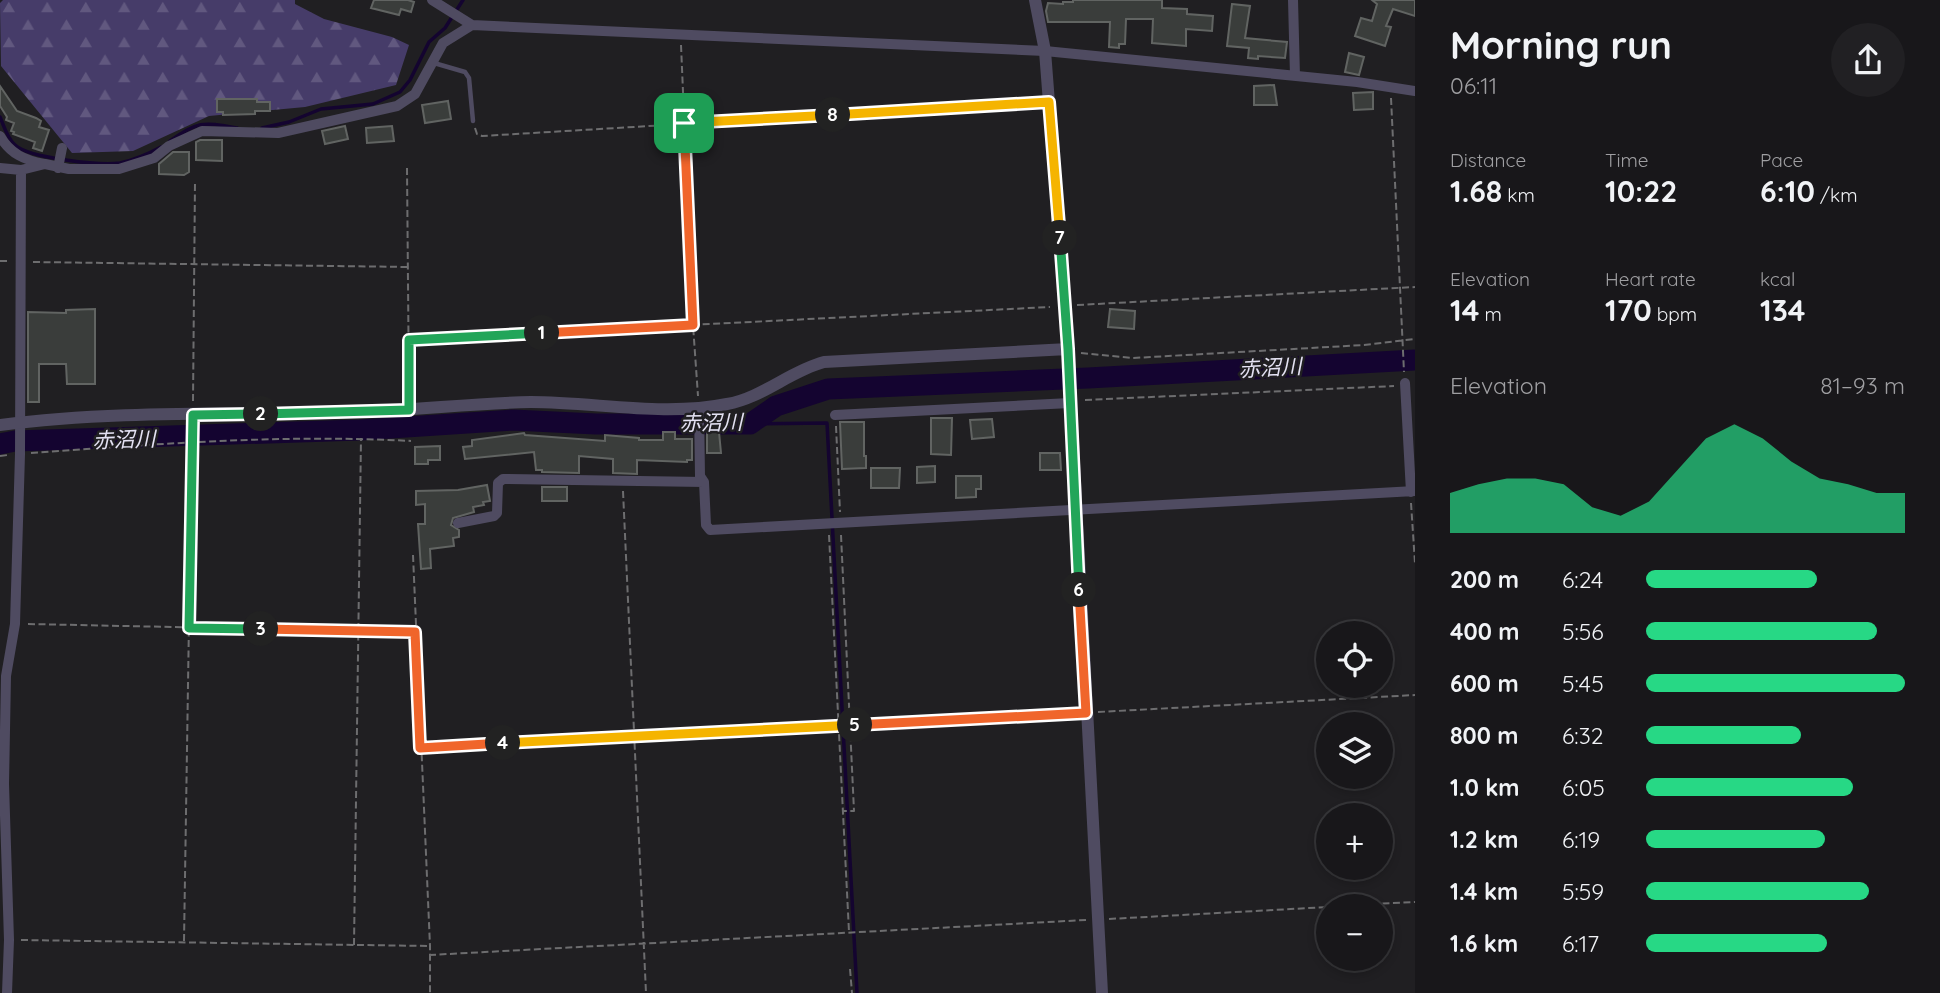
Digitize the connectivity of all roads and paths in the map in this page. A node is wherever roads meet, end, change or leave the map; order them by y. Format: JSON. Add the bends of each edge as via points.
{"nodes":[{"id":1,"x":432,"y":0,"type":"edge"},
{"id":2,"x":1035,"y":0,"type":"edge"},
{"id":3,"x":1293,"y":0,"type":"edge"},
{"id":4,"x":472,"y":25,"type":"junction"},
{"id":5,"x":681,"y":33,"type":"junction"},
{"id":6,"x":1045,"y":51,"type":"junction"},
{"id":7,"x":433,"y":62,"type":"junction"},
{"id":8,"x":1295,"y":76,"type":"junction"},
{"id":9,"x":1390,"y":86,"type":"junction"},
{"id":10,"x":1415,"y":90,"type":"edge"},
{"id":11,"x":1049,"y":102,"type":"junction"},
{"id":12,"x":473,"y":121,"type":"joint"},
{"id":13,"x":684,"y":123,"type":"junction"},
{"id":14,"x":0,"y":136,"type":"edge"},
{"id":15,"x":62,"y":148,"type":"dead end"},
{"id":16,"x":38,"y":159,"type":"junction"},
{"id":17,"x":0,"y":168,"type":"edge"},
{"id":18,"x":58,"y":168,"type":"junction"},
{"id":19,"x":407,"y":168,"type":"dead end"},
{"id":20,"x":21,"y":170,"type":"junction"},
{"id":21,"x":195,"y":183,"type":"dead end"},
{"id":22,"x":0,"y":261,"type":"edge"},
{"id":23,"x":20,"y":261,"type":"junction"},
{"id":24,"x":194,"y":264,"type":"junction"},
{"id":25,"x":408,"y":267,"type":"junction"},
{"id":26,"x":1400,"y":287,"type":"junction"},
{"id":27,"x":1415,"y":287,"type":"edge"},
{"id":28,"x":1065,"y":306,"type":"junction"},
{"id":29,"x":693,"y":325,"type":"junction"},
{"id":30,"x":1415,"y":339,"type":"edge"},
{"id":31,"x":409,"y":340,"type":"junction"},
{"id":32,"x":1403,"y":341,"type":"junction"},
{"id":33,"x":1068,"y":353,"type":"junction"},
{"id":34,"x":1405,"y":385,"type":"junction"},
{"id":35,"x":1070,"y":399,"type":"junction"},
{"id":36,"x":409,"y":410,"type":"junction"},
{"id":37,"x":835,"y":415,"type":"joint"},
{"id":38,"x":699,"y":418,"type":"junction"},
{"id":39,"x":192,"y":421,"type":"junction"},
{"id":40,"x":0,"y":425,"type":"edge"},
{"id":41,"x":20,"y":428,"type":"junction"},
{"id":42,"x":360,"y":438,"type":"junction"},
{"id":43,"x":191,"y":440,"type":"junction"},
{"id":44,"x":411,"y":441,"type":"dead end"},
{"id":45,"x":20,"y":451,"type":"junction"},
{"id":46,"x":0,"y":456,"type":"edge"},
{"id":47,"x":622,"y":482,"type":"junction"},
{"id":48,"x":705,"y":482,"type":"junction"},
{"id":49,"x":1413,"y":491,"type":"edge"},
{"id":50,"x":1075,"y":510,"type":"junction"},
{"id":51,"x":458,"y":523,"type":"dead end"},
{"id":52,"x":834,"y":525,"type":"junction"},
{"id":53,"x":413,"y":555,"type":"dead end"},
{"id":54,"x":1415,"y":563,"type":"edge"},
{"id":55,"x":15,"y":624,"type":"junction"},
{"id":56,"x":189,"y":628,"type":"junction"},
{"id":57,"x":359,"y":631,"type":"junction"},
{"id":58,"x":415,"y":632,"type":"junction"},
{"id":59,"x":1415,"y":695,"type":"edge"},
{"id":60,"x":1086,"y":713,"type":"junction"},
{"id":61,"x":849,"y":725,"type":"junction"},
{"id":62,"x":839,"y":726,"type":"junction"},
{"id":63,"x":634,"y":736,"type":"junction"},
{"id":64,"x":420,"y":748,"type":"junction"},
{"id":65,"x":2,"y":784,"type":"edge"},
{"id":66,"x":843,"y":811,"type":"junction"},
{"id":67,"x":1415,"y":902,"type":"edge"},
{"id":68,"x":1393,"y":903,"type":"edge"},
{"id":69,"x":856,"y":932,"type":"dead end"},
{"id":70,"x":850,"y":933,"type":"junction"},
{"id":71,"x":9,"y":940,"type":"junction"},
{"id":72,"x":184,"y":941,"type":"junction"},
{"id":73,"x":644,"y":943,"type":"junction"},
{"id":74,"x":354,"y":945,"type":"junction"},
{"id":75,"x":430,"y":946,"type":"junction"},
{"id":76,"x":429,"y":955,"type":"junction"},
{"id":77,"x":850,"y":969,"type":"dead end"},
{"id":78,"x":7,"y":993,"type":"edge"},
{"id":79,"x":430,"y":993,"type":"edge"},
{"id":80,"x":646,"y":993,"type":"edge"},
{"id":81,"x":852,"y":993,"type":"edge"},
{"id":82,"x":1102,"y":993,"type":"edge"}],
"edges":[{"from":1,"to":4,"type":"street"},
{"from":2,"to":6,"type":"street"},
{"from":3,"to":8,"type":"street"},
{"from":4,"to":5,"type":"street"},
{"from":4,"to":7,"type":"street","via":[[443,43]]},
{"from":5,"to":6,"type":"street"},
{"from":5,"to":13,"type":"path"},
{"from":6,"to":8,"type":"street"},
{"from":6,"to":11,"type":"street"},
{"from":7,"to":12,"type":"lane","via":[[465,72]]},
{"from":7,"to":18,"type":"street","via":[[415,94],[397,106],[278,133],[202,131],[154,158],[119,169]]},
{"from":8,"to":9,"type":"street"},
{"from":9,"to":10,"type":"street"},
{"from":9,"to":26,"type":"path"},
{"from":11,"to":13,"type":"path"},
{"from":11,"to":28,"type":"street"},
{"from":12,"to":13,"type":"path","via":[[482,136]]},
{"from":13,"to":29,"type":"path"},
{"from":14,"to":16,"type":"street","via":[[12,152]]},
{"from":15,"to":18,"type":"street"},
{"from":16,"to":18,"type":"street"},
{"from":16,"to":20,"type":"street"},
{"from":17,"to":20,"type":"street"},
{"from":19,"to":25,"type":"path"},
{"from":20,"to":23,"type":"street"},
{"from":21,"to":24,"type":"path"},
{"from":22,"to":23,"type":"path"},
{"from":23,"to":24,"type":"path"},
{"from":23,"to":41,"type":"street"},
{"from":24,"to":25,"type":"path"},
{"from":24,"to":39,"type":"path"},
{"from":25,"to":31,"type":"path"},
{"from":26,"to":27,"type":"path"},
{"from":26,"to":28,"type":"path"},
{"from":26,"to":32,"type":"path"},
{"from":28,"to":29,"type":"path"},
{"from":28,"to":33,"type":"street"},
{"from":29,"to":31,"type":"path"},
{"from":29,"to":38,"type":"path"},
{"from":30,"to":32,"type":"path"},
{"from":31,"to":36,"type":"path"},
{"from":32,"to":33,"type":"path","via":[[1133,358]]},
{"from":32,"to":34,"type":"path"},
{"from":33,"to":35,"type":"street"},
{"from":33,"to":38,"type":"street","via":[[824,362]]},
{"from":34,"to":35,"type":"path"},
{"from":34,"to":49,"type":"street"},
{"from":35,"to":37,"type":"street"},
{"from":35,"to":50,"type":"street"},
{"from":36,"to":38,"type":"street","via":[[533,402]]},
{"from":36,"to":39,"type":"street"},
{"from":37,"to":52,"type":"path"},
{"from":38,"to":48,"type":"street","via":[[700,477]]},
{"from":39,"to":41,"type":"street","via":[[93,418]]},
{"from":39,"to":43,"type":"path"},
{"from":40,"to":41,"type":"street"},
{"from":41,"to":45,"type":"street"},
{"from":42,"to":43,"type":"path"},
{"from":42,"to":44,"type":"path"},
{"from":42,"to":57,"type":"path"},
{"from":43,"to":45,"type":"path"},
{"from":43,"to":56,"type":"path"},
{"from":45,"to":46,"type":"path"},
{"from":45,"to":55,"type":"street"},
{"from":47,"to":48,"type":"street"},
{"from":47,"to":51,"type":"street","via":[[503,480],[498,483],[494,516]]},
{"from":47,"to":63,"type":"path"},
{"from":48,"to":52,"type":"street","via":[[710,530]]},
{"from":49,"to":50,"type":"street"},
{"from":49,"to":54,"type":"path"},
{"from":50,"to":52,"type":"street"},
{"from":50,"to":60,"type":"street"},
{"from":52,"to":61,"type":"path"},
{"from":52,"to":62,"type":"path"},
{"from":53,"to":58,"type":"path"},
{"from":55,"to":56,"type":"path"},
{"from":55,"to":65,"type":"street","via":[[6,676]]},
{"from":56,"to":57,"type":"path"},
{"from":56,"to":72,"type":"path"},
{"from":57,"to":58,"type":"path"},
{"from":57,"to":74,"type":"path"},
{"from":58,"to":64,"type":"path"},
{"from":59,"to":60,"type":"path"},
{"from":60,"to":61,"type":"path"},
{"from":60,"to":82,"type":"street"},
{"from":61,"to":62,"type":"path"},
{"from":61,"to":66,"type":"path","via":[[854,811]]},
{"from":62,"to":63,"type":"path"},
{"from":62,"to":66,"type":"path"},
{"from":63,"to":64,"type":"path"},
{"from":63,"to":73,"type":"path"},
{"from":64,"to":75,"type":"path"},
{"from":65,"to":71,"type":"street"},
{"from":66,"to":70,"type":"path"},
{"from":67,"to":68,"type":"path"},
{"from":69,"to":70,"type":"path"},
{"from":70,"to":73,"type":"path"},
{"from":71,"to":72,"type":"path"},
{"from":71,"to":78,"type":"street"},
{"from":72,"to":74,"type":"path"},
{"from":73,"to":76,"type":"path"},
{"from":73,"to":80,"type":"path"},
{"from":74,"to":75,"type":"path"},
{"from":75,"to":76,"type":"path"},
{"from":76,"to":79,"type":"path"},
{"from":77,"to":81,"type":"path"}]}
